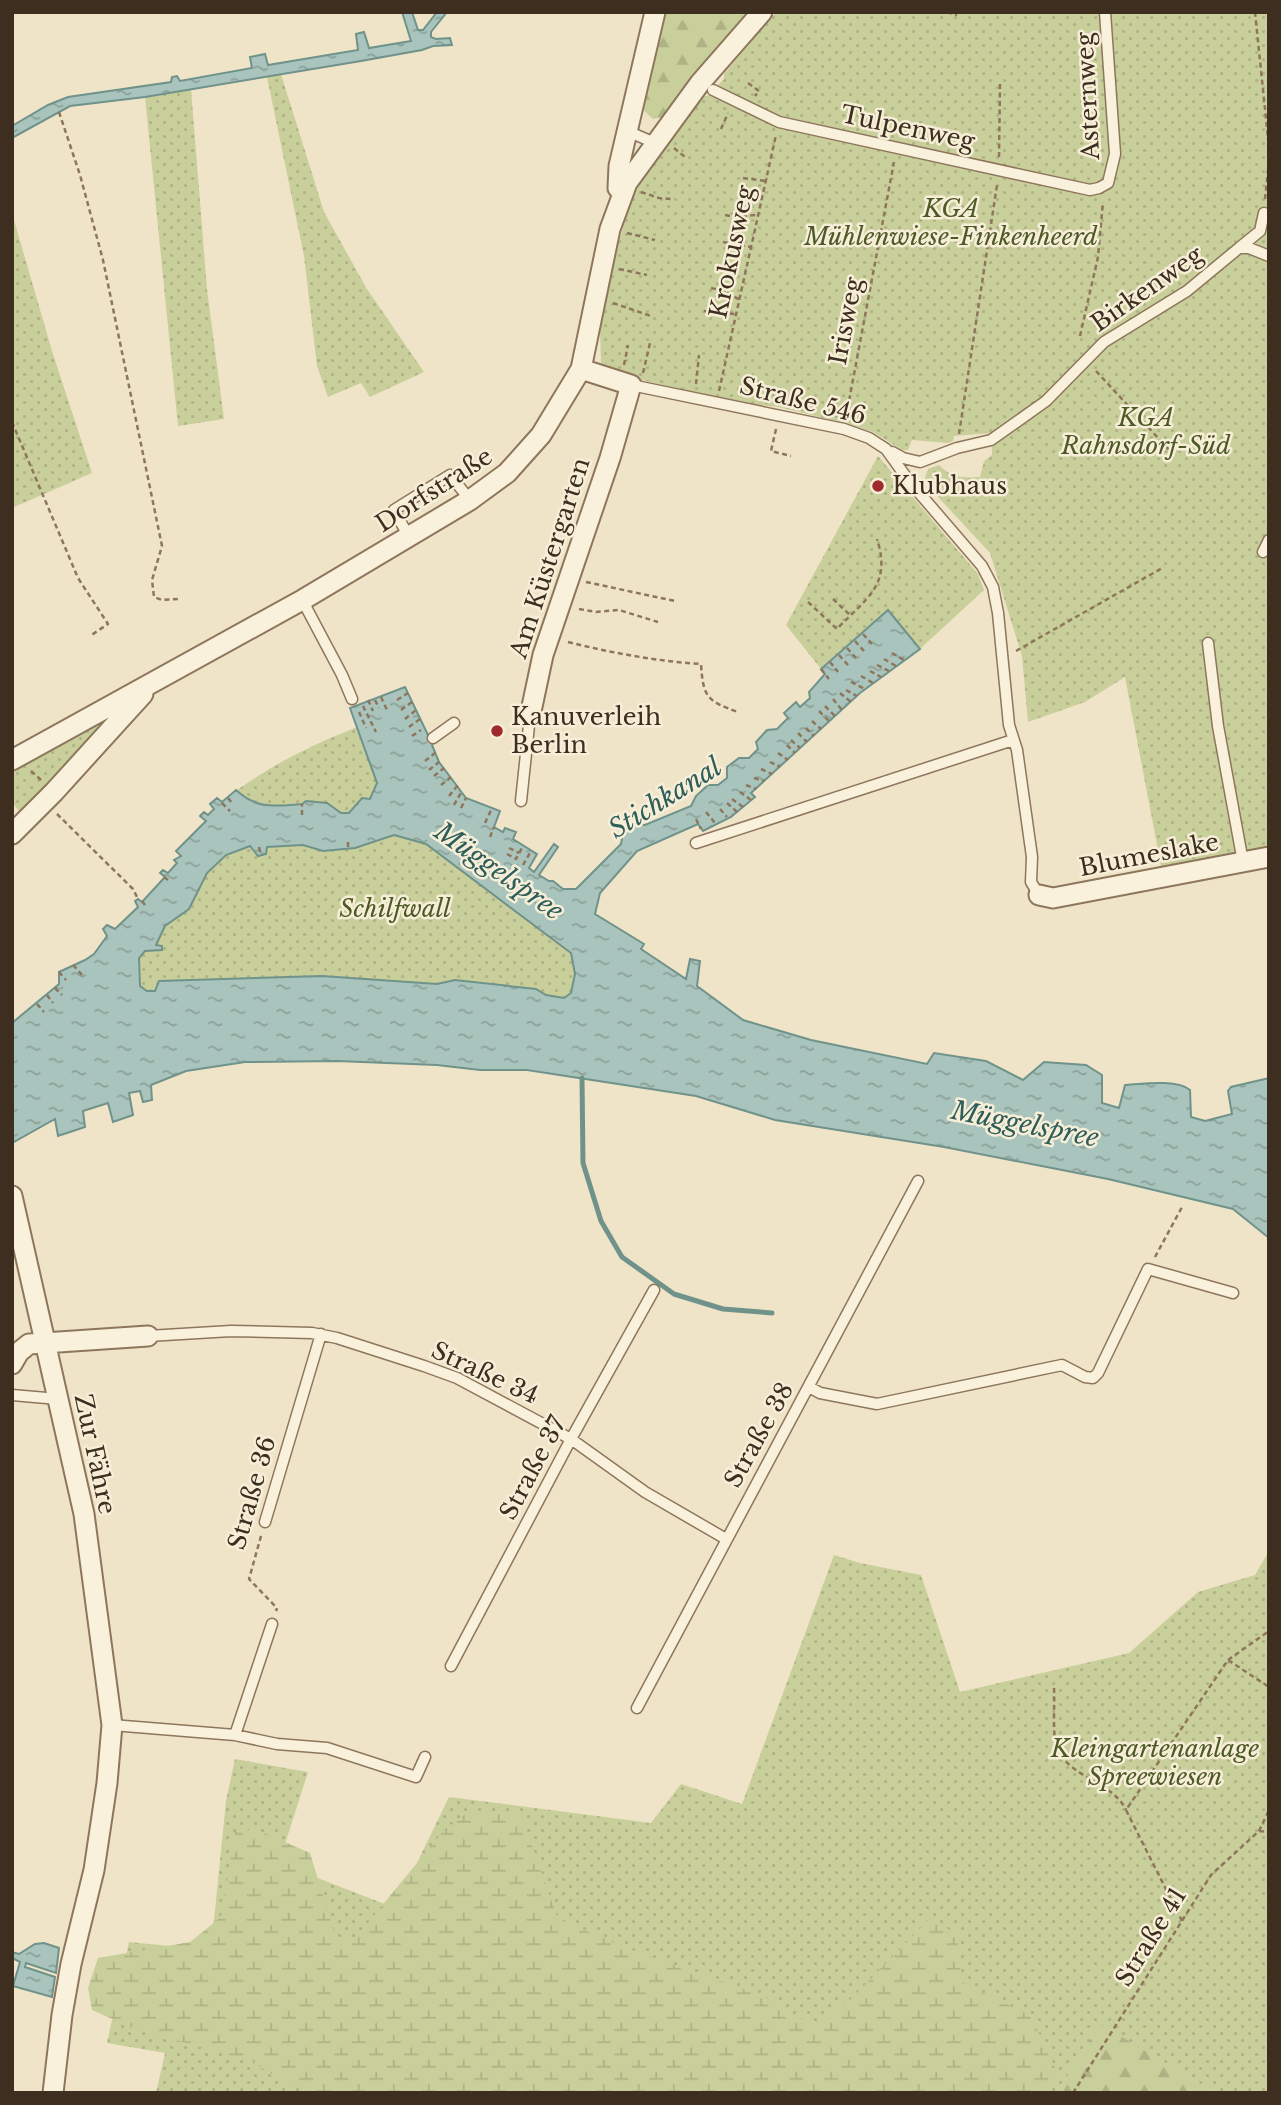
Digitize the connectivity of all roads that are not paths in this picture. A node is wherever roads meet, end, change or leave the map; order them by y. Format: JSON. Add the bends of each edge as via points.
{"nodes":[{"id":1,"x":655,"y":12,"type":"edge"},
{"id":2,"x":762,"y":12,"type":"edge"},
{"id":3,"x":1105,"y":12,"type":"edge"},
{"id":4,"x":713,"y":90,"type":"dead end"},
{"id":5,"x":627,"y":131,"type":"junction"},
{"id":6,"x":663,"y":145,"type":"junction"},
{"id":7,"x":1099,"y":188,"type":"joint"},
{"id":8,"x":633,"y":192,"type":"junction"},
{"id":9,"x":1264,"y":213,"type":"road end"},
{"id":10,"x":1239,"y":248,"type":"junction"},
{"id":11,"x":1269,"y":256,"type":"edge"},
{"id":12,"x":581,"y":369,"type":"junction"},
{"id":13,"x":633,"y":375,"type":"junction"},
{"id":14,"x":886,"y":449,"type":"junction"},
{"id":15,"x":920,"y":462,"type":"junction"},
{"id":16,"x":909,"y":481,"type":"junction"},
{"id":17,"x":470,"y":500,"type":"junction"},
{"id":18,"x":409,"y":537,"type":"junction"},
{"id":19,"x":1269,"y":540,"type":"edge"},
{"id":20,"x":1263,"y":552,"type":"dead end"},
{"id":21,"x":304,"y":599,"type":"junction"},
{"id":22,"x":1208,"y":643,"type":"dead end"},
{"id":23,"x":155,"y":681,"type":"junction"},
{"id":24,"x":357,"y":702,"type":"road end"},
{"id":25,"x":530,"y":716,"type":"joint"},
{"id":26,"x":454,"y":723,"type":"dead end"},
{"id":27,"x":433,"y":738,"type":"dead end"},
{"id":28,"x":1013,"y":740,"type":"junction"},
{"id":29,"x":14,"y":758,"type":"edge"},
{"id":30,"x":521,"y":801,"type":"dead end"},
{"id":31,"x":12,"y":834,"type":"edge"},
{"id":32,"x":696,"y":844,"type":"dead end"},
{"id":33,"x":1269,"y":857,"type":"edge"},
{"id":34,"x":1243,"y":862,"type":"junction"},
{"id":35,"x":1039,"y":895,"type":"joint"},
{"id":36,"x":918,"y":1181,"type":"dead end"},
{"id":37,"x":12,"y":1196,"type":"edge"},
{"id":38,"x":654,"y":1290,"type":"dead end"},
{"id":39,"x":1233,"y":1293,"type":"dead end"},
{"id":40,"x":321,"y":1334,"type":"junction"},
{"id":41,"x":148,"y":1336,"type":"joint"},
{"id":42,"x":46,"y":1343,"type":"junction"},
{"id":43,"x":12,"y":1364,"type":"edge"},
{"id":44,"x":809,"y":1387,"type":"junction"},
{"id":45,"x":12,"y":1395,"type":"edge"},
{"id":46,"x":58,"y":1399,"type":"junction"},
{"id":47,"x":571,"y":1439,"type":"junction"},
{"id":48,"x":265,"y":1522,"type":"road end"},
{"id":49,"x":726,"y":1539,"type":"junction"},
{"id":50,"x":272,"y":1624,"type":"road end"},
{"id":51,"x":451,"y":1666,"type":"dead end"},
{"id":52,"x":637,"y":1708,"type":"dead end"},
{"id":53,"x":112,"y":1725,"type":"junction"},
{"id":54,"x":235,"y":1735,"type":"junction"},
{"id":55,"x":425,"y":1757,"type":"dead end"},
{"id":56,"x":53,"y":2093,"type":"edge"}],
"edges":[{"from":1,"to":5,"type":"street","name":"Dorfstraße"},
{"from":2,"to":6,"type":"street","name":"Dorfstraße","via":[[700,83]]},
{"from":3,"to":7,"type":"lane","name":"Asternweg","via":[[1115,154],[1108,183]]},
{"from":4,"to":7,"type":"lane","name":"Tulpenweg","via":[[779,122],[1090,190]]},
{"from":5,"to":6,"type":"lane"},
{"from":5,"to":8,"type":"street","name":"Dorfstraße","via":[[618,188]]},
{"from":6,"to":8,"type":"street","name":"Dorfstraße"},
{"from":8,"to":12,"type":"street","name":"Dorfstraße","via":[[610,229]]},
{"from":9,"to":10,"type":"lane","via":[[1260,231]]},
{"from":10,"to":11,"type":"lane","name":"Birkenweg"},
{"from":10,"to":15,"type":"lane","name":"Birkenweg","via":[[1187,291],[1104,342],[1046,401],[991,440]]},
{"from":12,"to":13,"type":"street"},
{"from":12,"to":17,"type":"street","name":"Dorfstraße","via":[[525,455]]},
{"from":13,"to":14,"type":"lane","name":"Straße 546","via":[[844,429]]},
{"from":13,"to":25,"type":"street","name":"Am Küstergarten","via":[[610,458],[543,655]]},
{"from":14,"to":15,"type":"lane"},
{"from":14,"to":16,"type":"lane","name":"Straße 546"},
{"from":15,"to":16,"type":"lane"},
{"from":16,"to":28,"type":"lane","name":"Straße 546","via":[[982,566],[993,587]]},
{"from":17,"to":18,"type":"street","name":"Dorfstraße"},
{"from":17,"to":18,"type":"lane","via":[[450,475],[394,510]]},
{"from":18,"to":21,"type":"street","name":"Dorfstraße"},
{"from":19,"to":20,"type":"lane"},
{"from":21,"to":23,"type":"street","name":"Dorfstraße"},
{"from":21,"to":24,"type":"lane"},
{"from":22,"to":34,"type":"lane"},
{"from":23,"to":29,"type":"street","name":"Dorfstraße"},
{"from":23,"to":31,"type":"street","name":"Dorfstraße","via":[[53,801]]},
{"from":25,"to":30,"type":"lane","name":"Am Küstergarten"},
{"from":26,"to":27,"type":"lane"},
{"from":28,"to":32,"type":"lane"},
{"from":28,"to":35,"type":"lane","name":"Straße 546","via":[[1032,857],[1031,883]]},
{"from":33,"to":34,"type":"street","name":"Blumeslake"},
{"from":34,"to":35,"type":"street","name":"Blumeslake","via":[[1053,898]]},
{"from":36,"to":44,"type":"lane","name":"Straße 38"},
{"from":37,"to":42,"type":"street","name":"Zur Fähre"},
{"from":38,"to":47,"type":"lane","name":"Straße 37"},
{"from":39,"to":44,"type":"lane","via":[[1148,1269],[1093,1378],[1062,1365],[877,1404]]},
{"from":40,"to":41,"type":"lane","name":"Straße 34","via":[[249,1331]]},
{"from":40,"to":47,"type":"lane","name":"Straße 34","via":[[457,1378]]},
{"from":40,"to":48,"type":"lane","name":"Straße 36"},
{"from":41,"to":42,"type":"street"},
{"from":42,"to":43,"type":"street","via":[[29,1344]]},
{"from":42,"to":46,"type":"street","name":"Zur Fähre"},
{"from":44,"to":49,"type":"lane","name":"Straße 38"},
{"from":45,"to":46,"type":"lane"},
{"from":46,"to":53,"type":"street","name":"Zur Fähre","via":[[84,1514]]},
{"from":47,"to":49,"type":"lane","name":"Straße 34","via":[[645,1492]]},
{"from":47,"to":51,"type":"lane","name":"Straße 37"},
{"from":49,"to":52,"type":"lane","name":"Straße 38"},
{"from":50,"to":54,"type":"lane"},
{"from":53,"to":54,"type":"lane"},
{"from":53,"to":56,"type":"street","name":"Zur Fähre","via":[[94,1870],[66,1990]]},
{"from":54,"to":55,"type":"lane","via":[[327,1748],[416,1777]]}]}
